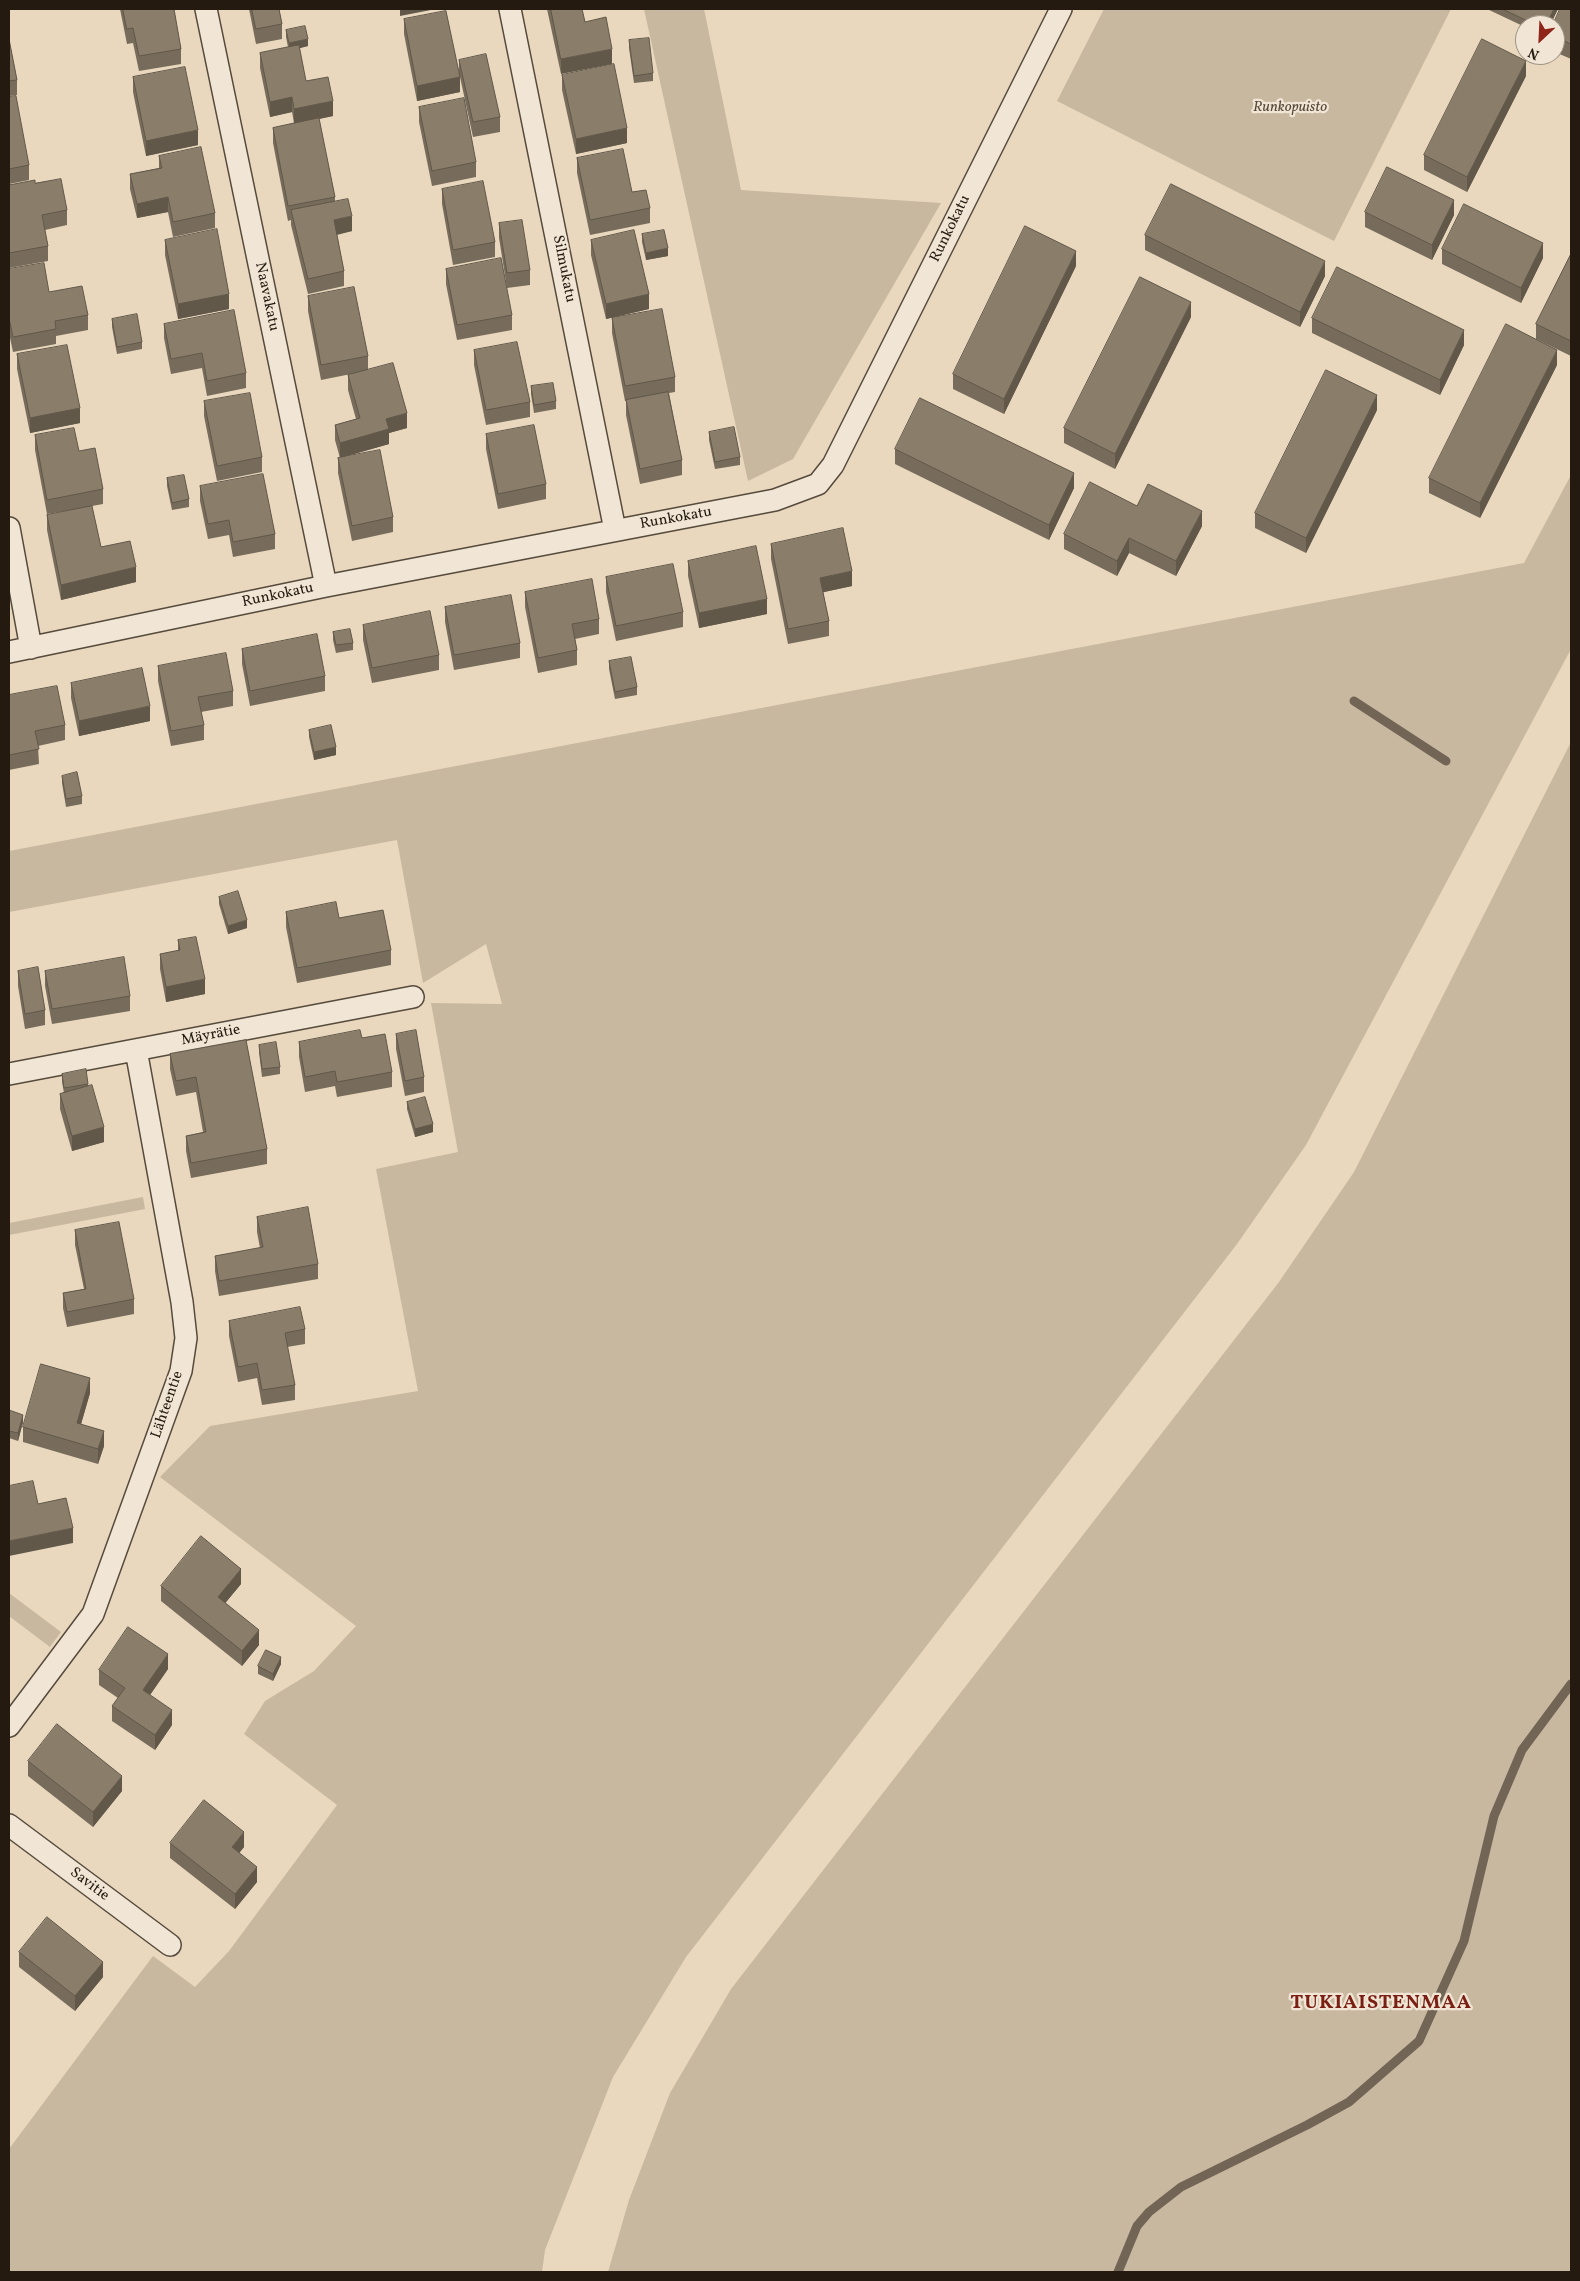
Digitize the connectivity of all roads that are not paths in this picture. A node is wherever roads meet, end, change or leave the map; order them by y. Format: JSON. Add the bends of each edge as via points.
{"nodes":[{"id":1,"x":206,"y":9,"type":"edge"},
{"id":2,"x":510,"y":9,"type":"edge"},
{"id":3,"x":1060,"y":9,"type":"edge"},
{"id":4,"x":9,"y":528,"type":"edge"},
{"id":5,"x":615,"y":530,"type":"junction"},
{"id":6,"x":326,"y":586,"type":"junction"},
{"id":7,"x":31,"y":648,"type":"junction"},
{"id":8,"x":9,"y":652,"type":"edge"},
{"id":9,"x":413,"y":997,"type":"dead end"},
{"id":10,"x":136,"y":1050,"type":"junction"},
{"id":11,"x":9,"y":1074,"type":"edge"},
{"id":12,"x":9,"y":1726,"type":"edge"},
{"id":13,"x":9,"y":1824,"type":"edge"},
{"id":14,"x":170,"y":1945,"type":"dead end"}],
"edges":[{"from":1,"to":6,"type":"street","name":"Naavakatu"},
{"from":2,"to":5,"type":"street","name":"Silmukatu"},
{"from":3,"to":5,"type":"street","name":"Runkokatu","via":[[860,412],[818,484],[782,498]]},
{"from":4,"to":7,"type":"street"},
{"from":5,"to":6,"type":"street","name":"Runkokatu"},
{"from":6,"to":7,"type":"street","name":"Runkokatu"},
{"from":7,"to":8,"type":"street","name":"Runkokatu"},
{"from":9,"to":10,"type":"street","name":"Mäyrätie"},
{"from":10,"to":11,"type":"street","name":"Mäyrätie"},
{"from":10,"to":12,"type":"street","name":"Lähteentie","via":[[182,1302],[186,1338],[181,1370],[92,1614]]},
{"from":13,"to":14,"type":"street","name":"Savitie"}]}
